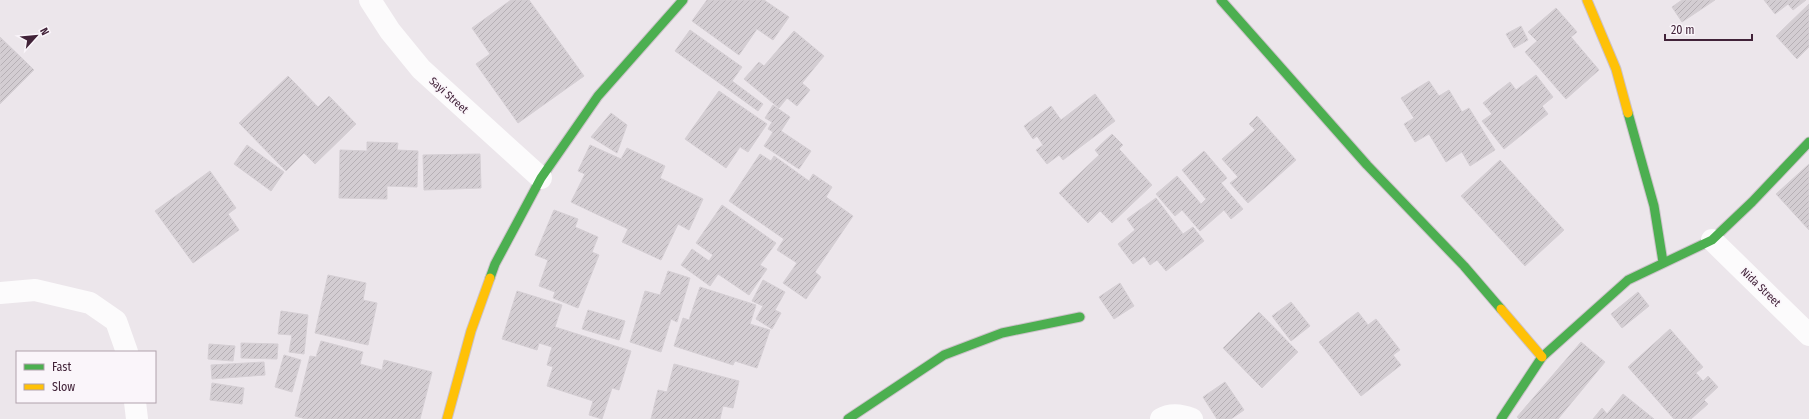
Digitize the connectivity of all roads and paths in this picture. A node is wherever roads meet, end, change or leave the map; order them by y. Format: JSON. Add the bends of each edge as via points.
{"nodes":[{"id":1,"x":370,"y":0,"type":"edge"},
{"id":2,"x":683,"y":0,"type":"edge"},
{"id":3,"x":1221,"y":0,"type":"edge"},
{"id":4,"x":1587,"y":0,"type":"edge"},
{"id":5,"x":1809,"y":142,"type":"edge"},
{"id":6,"x":541,"y":178,"type":"junction"},
{"id":7,"x":1712,"y":240,"type":"junction"},
{"id":8,"x":1663,"y":262,"type":"junction"},
{"id":9,"x":0,"y":293,"type":"edge"},
{"id":10,"x":1080,"y":317,"type":"dead end"},
{"id":11,"x":1809,"y":335,"type":"edge"},
{"id":12,"x":127,"y":351,"type":"edge"},
{"id":13,"x":1542,"y":357,"type":"junction"},
{"id":14,"x":135,"y":403,"type":"edge"},
{"id":15,"x":137,"y":419,"type":"edge"},
{"id":16,"x":447,"y":419,"type":"edge"},
{"id":17,"x":848,"y":419,"type":"edge"},
{"id":18,"x":1161,"y":419,"type":"edge"},
{"id":19,"x":1192,"y":419,"type":"edge"},
{"id":20,"x":1501,"y":419,"type":"edge"}],
"edges":[{"from":1,"to":6,"type":"street","name":"Sayi Street","via":[[390,31],[421,69]]},
{"from":2,"to":6,"type":"street","via":[[598,96]]},
{"from":3,"to":13,"type":"street","via":[[1367,165],[1464,266]]},
{"from":4,"to":8,"type":"street","via":[[1616,69],[1654,206]]},
{"from":5,"to":7,"type":"street"},
{"from":6,"to":16,"type":"street","via":[[495,264],[471,332]]},
{"from":7,"to":8,"type":"street"},
{"from":7,"to":11,"type":"street","name":"Nida Street"},
{"from":8,"to":13,"type":"street","via":[[1628,280]]},
{"from":9,"to":12,"type":"street","via":[[35,290],[90,302],[116,321]]},
{"from":10,"to":17,"type":"street","via":[[1002,333],[944,355]]},
{"from":13,"to":20,"type":"street"},
{"from":14,"to":15,"type":"street"},
{"from":18,"to":19,"type":"street","via":[[1180,415]]}]}
